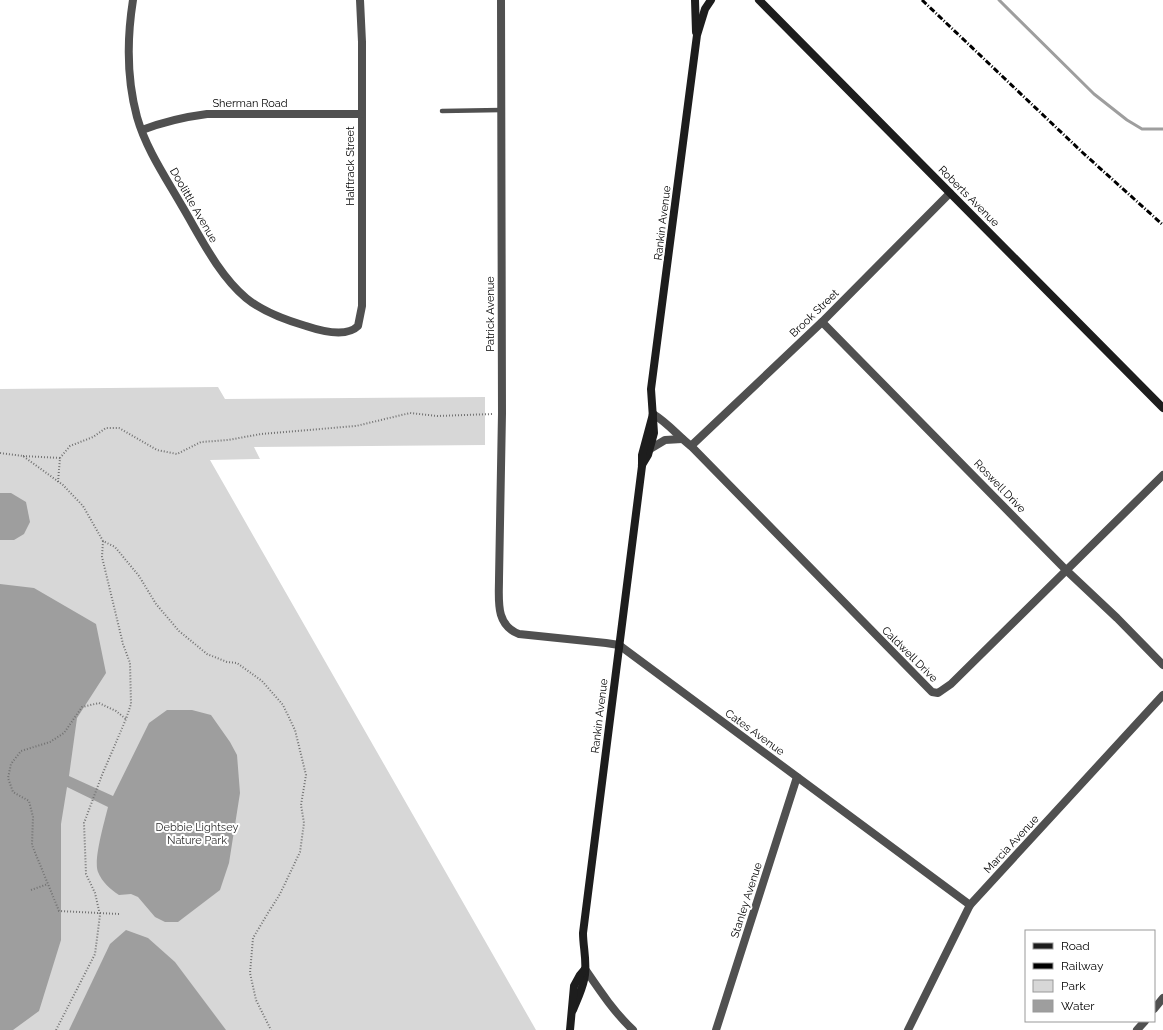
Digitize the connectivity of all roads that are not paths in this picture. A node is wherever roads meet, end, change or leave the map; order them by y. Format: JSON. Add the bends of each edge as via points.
{"nodes":[{"id":1,"x":133,"y":0,"type":"edge"},
{"id":2,"x":360,"y":0,"type":"edge"},
{"id":3,"x":501,"y":0,"type":"edge"},
{"id":4,"x":694,"y":0,"type":"edge"},
{"id":5,"x":711,"y":0,"type":"edge"},
{"id":6,"x":759,"y":0,"type":"edge"},
{"id":7,"x":697,"y":35,"type":"junction"},
{"id":8,"x":501,"y":110,"type":"junction"},
{"id":9,"x":442,"y":111,"type":"dead end"},
{"id":10,"x":361,"y":114,"type":"junction"},
{"id":11,"x":142,"y":130,"type":"junction"},
{"id":12,"x":950,"y":193,"type":"junction"},
{"id":13,"x":822,"y":322,"type":"junction"},
{"id":14,"x":354,"y":330,"type":"joint"},
{"id":15,"x":1163,"y":408,"type":"edge"},
{"id":16,"x":653,"y":414,"type":"junction"},
{"id":17,"x":682,"y":439,"type":"junction"},
{"id":18,"x":692,"y":446,"type":"junction"},
{"id":19,"x":650,"y":449,"type":"junction"},
{"id":20,"x":642,"y":466,"type":"junction"},
{"id":21,"x":1163,"y":475,"type":"edge"},
{"id":22,"x":1066,"y":570,"type":"junction"},
{"id":23,"x":507,"y":627,"type":"joint"},
{"id":24,"x":619,"y":645,"type":"junction"},
{"id":25,"x":1163,"y":666,"type":"edge"},
{"id":26,"x":1163,"y":695,"type":"edge"},
{"id":27,"x":798,"y":777,"type":"junction"},
{"id":28,"x":970,"y":905,"type":"junction"},
{"id":29,"x":585,"y":969,"type":"junction"},
{"id":30,"x":1163,"y":998,"type":"edge"},
{"id":31,"x":1155,"y":1008,"type":"edge"},
{"id":32,"x":1144,"y":1022,"type":"edge"},
{"id":33,"x":570,"y":1030,"type":"edge"},
{"id":34,"x":633,"y":1030,"type":"edge"},
{"id":35,"x":716,"y":1030,"type":"edge"},
{"id":36,"x":908,"y":1030,"type":"edge"},
{"id":37,"x":1137,"y":1030,"type":"edge"}],
"edges":[{"from":1,"to":11,"type":"street","name":"Doolittle Avenue","via":[[130,30],[132,91]]},
{"from":2,"to":10,"type":"street","name":"Halftrack Street"},
{"from":3,"to":8,"type":"street","name":"Patrick Avenue"},
{"from":4,"to":7,"type":"street","name":"Rankin Avenue"},
{"from":5,"to":7,"type":"street","name":"Rankin Avenue","via":[[705,9]]},
{"from":6,"to":12,"type":"street","name":"Roberts Avenue"},
{"from":7,"to":16,"type":"street","name":"Rankin Avenue","via":[[651,389]]},
{"from":8,"to":9,"type":"lane"},
{"from":8,"to":23,"type":"street","name":"Patrick Avenue","via":[[502,413],[499,599],[501,616]]},
{"from":10,"to":11,"type":"street","name":"Sherman Road","via":[[207,114],[183,117]]},
{"from":10,"to":14,"type":"street","name":"Halftrack Street","via":[[362,306],[358,326]]},
{"from":11,"to":14,"type":"street","name":"Doolittle Avenue","via":[[164,175],[218,266],[246,298],[273,314],[300,325],[330,331]]},
{"from":12,"to":13,"type":"street","name":"Brook Street"},
{"from":12,"to":15,"type":"street","name":"Roberts Avenue"},
{"from":13,"to":18,"type":"street","name":"Brook Street"},
{"from":13,"to":22,"type":"street","name":"Roswell Drive"},
{"from":16,"to":17,"type":"street","name":"Caldwell Drive"},
{"from":16,"to":19,"type":"street","name":"Rankin Avenue","via":[[654,433]]},
{"from":16,"to":20,"type":"street","name":"Rankin Avenue","via":[[642,455]]},
{"from":17,"to":18,"type":"street","name":"Caldwell Drive"},
{"from":17,"to":19,"type":"street","via":[[665,440]]},
{"from":18,"to":22,"type":"street","name":"Caldwell Drive","via":[[932,692],[938,693],[951,684]]},
{"from":19,"to":20,"type":"street","name":"Rankin Avenue"},
{"from":20,"to":24,"type":"street","name":"Rankin Avenue"},
{"from":21,"to":22,"type":"street","name":"Caldwell Drive"},
{"from":22,"to":25,"type":"street","name":"Roswell Drive"},
{"from":23,"to":24,"type":"street","name":"Cates Avenue","via":[[519,634]]},
{"from":24,"to":27,"type":"street","name":"Cates Avenue"},
{"from":24,"to":29,"type":"street","name":"Rankin Avenue","via":[[583,933]]},
{"from":26,"to":28,"type":"street","name":"Marcia Avenue"},
{"from":27,"to":28,"type":"street","name":"Cates Avenue"},
{"from":27,"to":35,"type":"street","name":"Stanley Avenue"},
{"from":28,"to":36,"type":"street","name":"Marcia Avenue"},
{"from":29,"to":33,"type":"street","name":"Rankin Avenue","via":[[585,979],[572,1010]]},
{"from":29,"to":34,"type":"street","via":[[607,1002]]},
{"from":30,"to":31,"type":"street"},
{"from":32,"to":37,"type":"street"}]}
